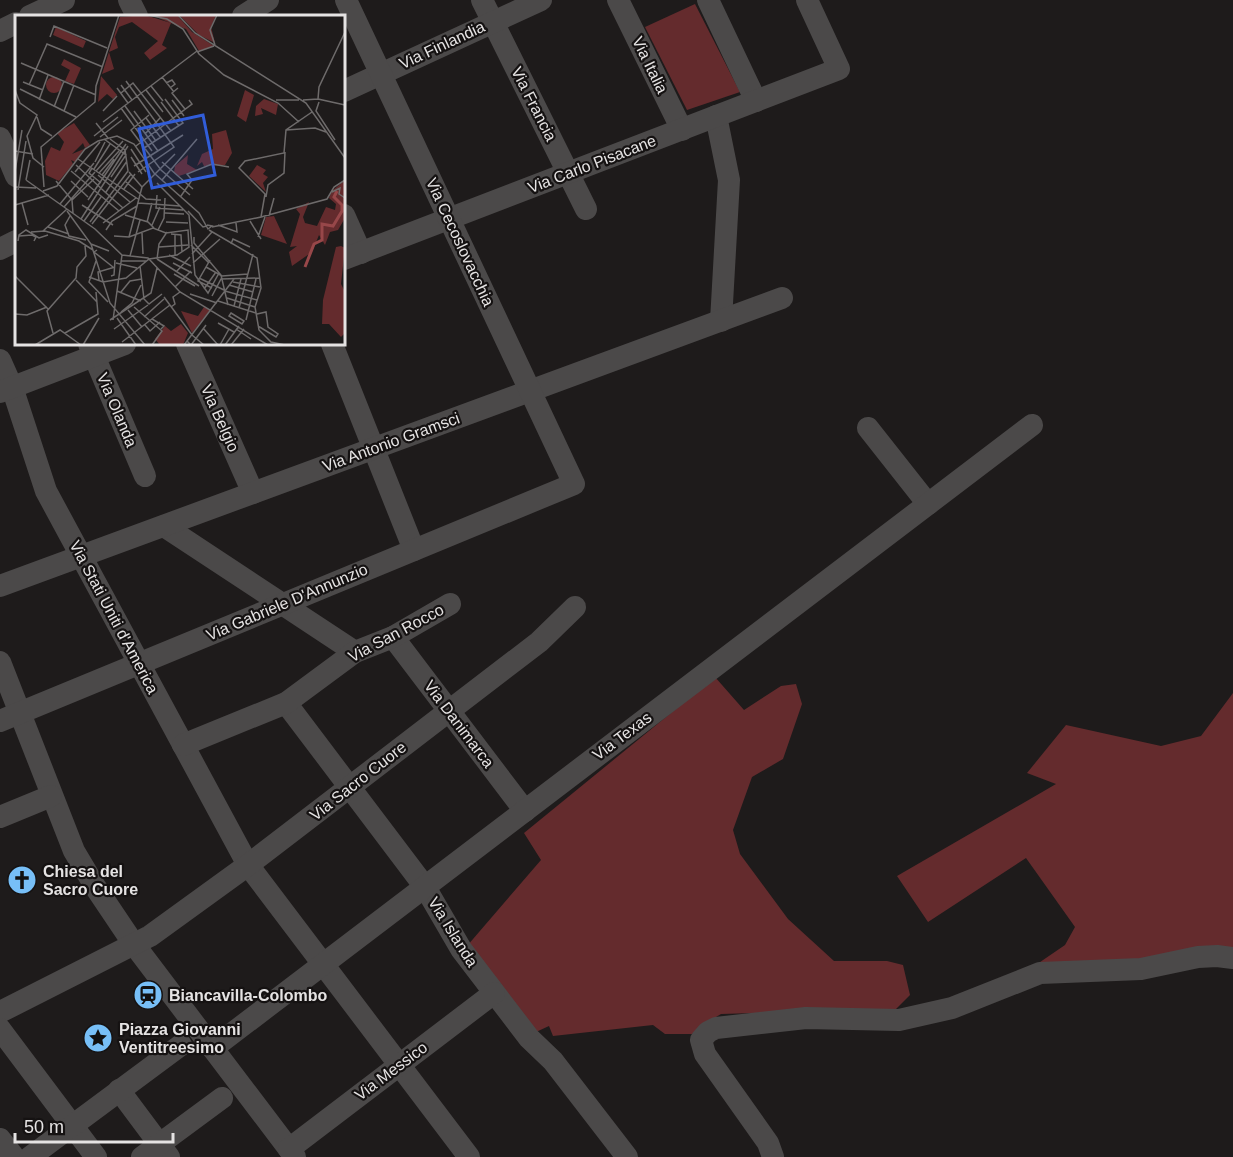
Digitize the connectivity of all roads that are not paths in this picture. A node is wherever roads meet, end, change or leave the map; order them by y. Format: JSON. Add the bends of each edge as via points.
{"nodes":[{"id":1,"x":64,"y":0,"type":"edge"},
{"id":2,"x":129,"y":0,"type":"edge"},
{"id":3,"x":268,"y":0,"type":"edge"},
{"id":4,"x":346,"y":0,"type":"edge"},
{"id":5,"x":482,"y":0,"type":"edge"},
{"id":6,"x":541,"y":0,"type":"edge"},
{"id":7,"x":618,"y":0,"type":"edge"},
{"id":8,"x":708,"y":0,"type":"edge"},
{"id":9,"x":807,"y":0,"type":"edge"},
{"id":10,"x":36,"y":11,"type":"edge"},
{"id":11,"x":245,"y":12,"type":"edge"},
{"id":12,"x":136,"y":15,"type":"edge"},
{"id":13,"x":493,"y":22,"type":"junction"},
{"id":14,"x":15,"y":24,"type":"edge"},
{"id":15,"x":0,"y":31,"type":"edge"},
{"id":16,"x":381,"y":74,"type":"junction"},
{"id":17,"x":345,"y":91,"type":"edge"},
{"id":18,"x":756,"y":101,"type":"junction"},
{"id":19,"x":716,"y":117,"type":"junction"},
{"id":20,"x":682,"y":130,"type":"junction"},
{"id":21,"x":5,"y":143,"type":"edge"},
{"id":22,"x":15,"y":173,"type":"edge"},
{"id":23,"x":568,"y":173,"type":"junction"},
{"id":24,"x":586,"y":209,"type":"dead end"},
{"id":25,"x":449,"y":219,"type":"junction"},
{"id":26,"x":345,"y":220,"type":"edge"},
{"id":27,"x":15,"y":242,"type":"edge"},
{"id":28,"x":0,"y":249,"type":"edge"},
{"id":29,"x":352,"y":256,"type":"edge"},
{"id":30,"x":782,"y":298,"type":"dead end"},
{"id":31,"x":722,"y":321,"type":"junction"},
{"id":32,"x":118,"y":345,"type":"edge"},
{"id":33,"x":187,"y":345,"type":"edge"},
{"id":34,"x":332,"y":345,"type":"edge"},
{"id":35,"x":92,"y":349,"type":"edge"},
{"id":36,"x":0,"y":360,"type":"edge"},
{"id":37,"x":6,"y":389,"type":"edge"},
{"id":38,"x":530,"y":391,"type":"junction"},
{"id":39,"x":1032,"y":425,"type":"dead end"},
{"id":40,"x":868,"y":428,"type":"dead end"},
{"id":41,"x":374,"y":448,"type":"junction"},
{"id":42,"x":145,"y":476,"type":"dead end"},
{"id":43,"x":574,"y":484,"type":"joint"},
{"id":44,"x":253,"y":493,"type":"junction"},
{"id":45,"x":928,"y":504,"type":"junction"},
{"id":46,"x":164,"y":526,"type":"junction"},
{"id":47,"x":414,"y":550,"type":"junction"},
{"id":48,"x":81,"y":556,"type":"junction"},
{"id":49,"x":0,"y":586,"type":"edge"},
{"id":50,"x":283,"y":604,"type":"junction"},
{"id":51,"x":450,"y":604,"type":"dead end"},
{"id":52,"x":575,"y":607,"type":"dead end"},
{"id":53,"x":393,"y":637,"type":"junction"},
{"id":54,"x":355,"y":652,"type":"junction"},
{"id":55,"x":0,"y":662,"type":"edge"},
{"id":56,"x":139,"y":663,"type":"junction"},
{"id":57,"x":286,"y":703,"type":"junction"},
{"id":58,"x":449,"y":711,"type":"junction"},
{"id":59,"x":10,"y":717,"type":"edge"},
{"id":60,"x":183,"y":746,"type":"junction"},
{"id":61,"x":350,"y":787,"type":"junction"},
{"id":62,"x":51,"y":796,"type":"junction"},
{"id":63,"x":525,"y":811,"type":"junction"},
{"id":64,"x":0,"y":817,"type":"edge"},
{"id":65,"x":248,"y":865,"type":"junction"},
{"id":66,"x":425,"y":887,"type":"junction"},
{"id":67,"x":133,"y":943,"type":"junction"},
{"id":68,"x":1233,"y":958,"type":"edge"},
{"id":69,"x":323,"y":964,"type":"junction"},
{"id":70,"x":494,"y":993,"type":"junction"},
{"id":71,"x":0,"y":1012,"type":"edge"},
{"id":72,"x":0,"y":1029,"type":"edge"},
{"id":73,"x":181,"y":1045,"type":"dead end"},
{"id":74,"x":213,"y":1048,"type":"junction"},
{"id":75,"x":399,"y":1065,"type":"junction"},
{"id":76,"x":119,"y":1090,"type":"junction"},
{"id":77,"x":222,"y":1098,"type":"dead end"},
{"id":78,"x":72,"y":1125,"type":"junction"},
{"id":79,"x":0,"y":1138,"type":"edge"},
{"id":80,"x":157,"y":1153,"type":"edge"},
{"id":81,"x":292,"y":1153,"type":"edge"},
{"id":82,"x":14,"y":1157,"type":"edge"},
{"id":83,"x":30,"y":1157,"type":"edge"},
{"id":84,"x":96,"y":1157,"type":"edge"},
{"id":85,"x":469,"y":1157,"type":"edge"},
{"id":86,"x":627,"y":1157,"type":"edge"},
{"id":87,"x":773,"y":1157,"type":"edge"}],
"edges":[{"from":1,"to":10,"type":"street"},
{"from":2,"to":12,"type":"street"},
{"from":3,"to":11,"type":"street"},
{"from":4,"to":16,"type":"street","name":"Via Cecoslovacchia"},
{"from":5,"to":13,"type":"street","name":"Via Francia"},
{"from":6,"to":13,"type":"street","name":"Via Finlandia"},
{"from":7,"to":20,"type":"street","name":"Via Italia"},
{"from":8,"to":18,"type":"street"},
{"from":9,"to":18,"type":"street","name":"Via Carlo Pisacane","via":[[839,69]]},
{"from":13,"to":16,"type":"street","name":"Via Finlandia"},
{"from":13,"to":23,"type":"street","name":"Via Francia"},
{"from":14,"to":15,"type":"street"},
{"from":16,"to":17,"type":"street","name":"Via Finlandia"},
{"from":16,"to":25,"type":"street","name":"Via Cecoslovacchia"},
{"from":18,"to":19,"type":"street","name":"Via Carlo Pisacane"},
{"from":19,"to":20,"type":"street","name":"Via Carlo Pisacane"},
{"from":19,"to":31,"type":"street","via":[[729,180]]},
{"from":20,"to":23,"type":"street","name":"Via Carlo Pisacane"},
{"from":21,"to":22,"type":"street"},
{"from":23,"to":24,"type":"street","name":"Via Francia"},
{"from":23,"to":25,"type":"street","name":"Via Carlo Pisacane"},
{"from":25,"to":29,"type":"street","name":"Via Carlo Pisacane"},
{"from":25,"to":38,"type":"street","name":"Via Cecoslovacchia"},
{"from":26,"to":29,"type":"street"},
{"from":27,"to":28,"type":"street"},
{"from":30,"to":31,"type":"street","name":"Via Antonio Gramsci"},
{"from":31,"to":38,"type":"street","name":"Via Antonio Gramsci"},
{"from":32,"to":35,"type":"street"},
{"from":33,"to":44,"type":"street","name":"Via Belgio"},
{"from":34,"to":41,"type":"street"},
{"from":35,"to":37,"type":"street"},
{"from":35,"to":42,"type":"street","name":"Via Olanda"},
{"from":36,"to":37,"type":"street","name":"Via Stati Uniti d'America"},
{"from":37,"to":48,"type":"street","name":"Via Stati Uniti d'America","via":[[46,491]]},
{"from":38,"to":41,"type":"street","name":"Via Antonio Gramsci"},
{"from":38,"to":43,"type":"street","name":"Via Cecoslovacchia"},
{"from":39,"to":45,"type":"street","name":"Via Texas"},
{"from":40,"to":45,"type":"street"},
{"from":41,"to":44,"type":"street","name":"Via Antonio Gramsci"},
{"from":41,"to":47,"type":"street"},
{"from":43,"to":47,"type":"street","name":"Via Gabriele D'Annunzio"},
{"from":44,"to":46,"type":"street","name":"Via Antonio Gramsci"},
{"from":45,"to":63,"type":"street","name":"Via Texas"},
{"from":46,"to":48,"type":"street","name":"Via Antonio Gramsci"},
{"from":46,"to":50,"type":"street"},
{"from":47,"to":50,"type":"street","name":"Via Gabriele D'Annunzio"},
{"from":48,"to":49,"type":"street","name":"Via Antonio Gramsci"},
{"from":48,"to":56,"type":"street","name":"Via Stati Uniti d'America"},
{"from":50,"to":54,"type":"street"},
{"from":50,"to":56,"type":"street","name":"Via Gabriele D'Annunzio"},
{"from":51,"to":53,"type":"street","name":"Via San Rocco"},
{"from":52,"to":58,"type":"street","name":"Via Sacro Cuore","via":[[539,642]]},
{"from":53,"to":54,"type":"street","name":"Via San Rocco"},
{"from":53,"to":58,"type":"street","name":"Via Danimarca"},
{"from":54,"to":57,"type":"street","name":"Via San Rocco"},
{"from":55,"to":59,"type":"street"},
{"from":56,"to":59,"type":"street","name":"Via Gabriele D'Annunzio"},
{"from":56,"to":60,"type":"street","name":"Via Stati Uniti d'America"},
{"from":57,"to":60,"type":"street","name":"Via San Rocco"},
{"from":57,"to":61,"type":"street","name":"Via Islanda"},
{"from":58,"to":61,"type":"street","name":"Via Sacro Cuore"},
{"from":58,"to":63,"type":"street","name":"Via Danimarca"},
{"from":59,"to":62,"type":"street"},
{"from":60,"to":65,"type":"street","name":"Via Stati Uniti d'America"},
{"from":61,"to":65,"type":"street","name":"Via Sacro Cuore"},
{"from":61,"to":66,"type":"street","name":"Via Islanda"},
{"from":62,"to":64,"type":"street"},
{"from":62,"to":67,"type":"street","via":[[74,851]]},
{"from":63,"to":66,"type":"street","name":"Via Texas"},
{"from":65,"to":67,"type":"street","name":"Via Sacro Cuore","via":[[150,936]]},
{"from":65,"to":69,"type":"street","name":"Via Stati Uniti d'America"},
{"from":66,"to":69,"type":"street","name":"Via Texas"},
{"from":66,"to":70,"type":"street","name":"Via Islanda","via":[[461,949]]},
{"from":67,"to":71,"type":"street","name":"Via Sacro Cuore"},
{"from":67,"to":74,"type":"street"},
{"from":68,"to":87,"type":"street","via":[[1198,957],[1141,969],[1040,973],[952,1008],[898,1020],[806,1018],[716,1028],[701,1040],[705,1053],[768,1143]]},
{"from":69,"to":74,"type":"street","name":"Via Texas"},
{"from":69,"to":75,"type":"street","name":"Via Stati Uniti d'America"},
{"from":70,"to":75,"type":"street","name":"Via Messico"},
{"from":70,"to":86,"type":"street","name":"Via Islanda"},
{"from":72,"to":78,"type":"street"},
{"from":73,"to":76,"type":"street"},
{"from":74,"to":81,"type":"street"},
{"from":75,"to":81,"type":"street","name":"Via Messico"},
{"from":75,"to":85,"type":"street","name":"Via Stati Uniti d'America"},
{"from":76,"to":78,"type":"street"},
{"from":76,"to":80,"type":"street"},
{"from":77,"to":80,"type":"street"},
{"from":78,"to":83,"type":"street"},
{"from":78,"to":84,"type":"street"},
{"from":79,"to":82,"type":"street"}]}
